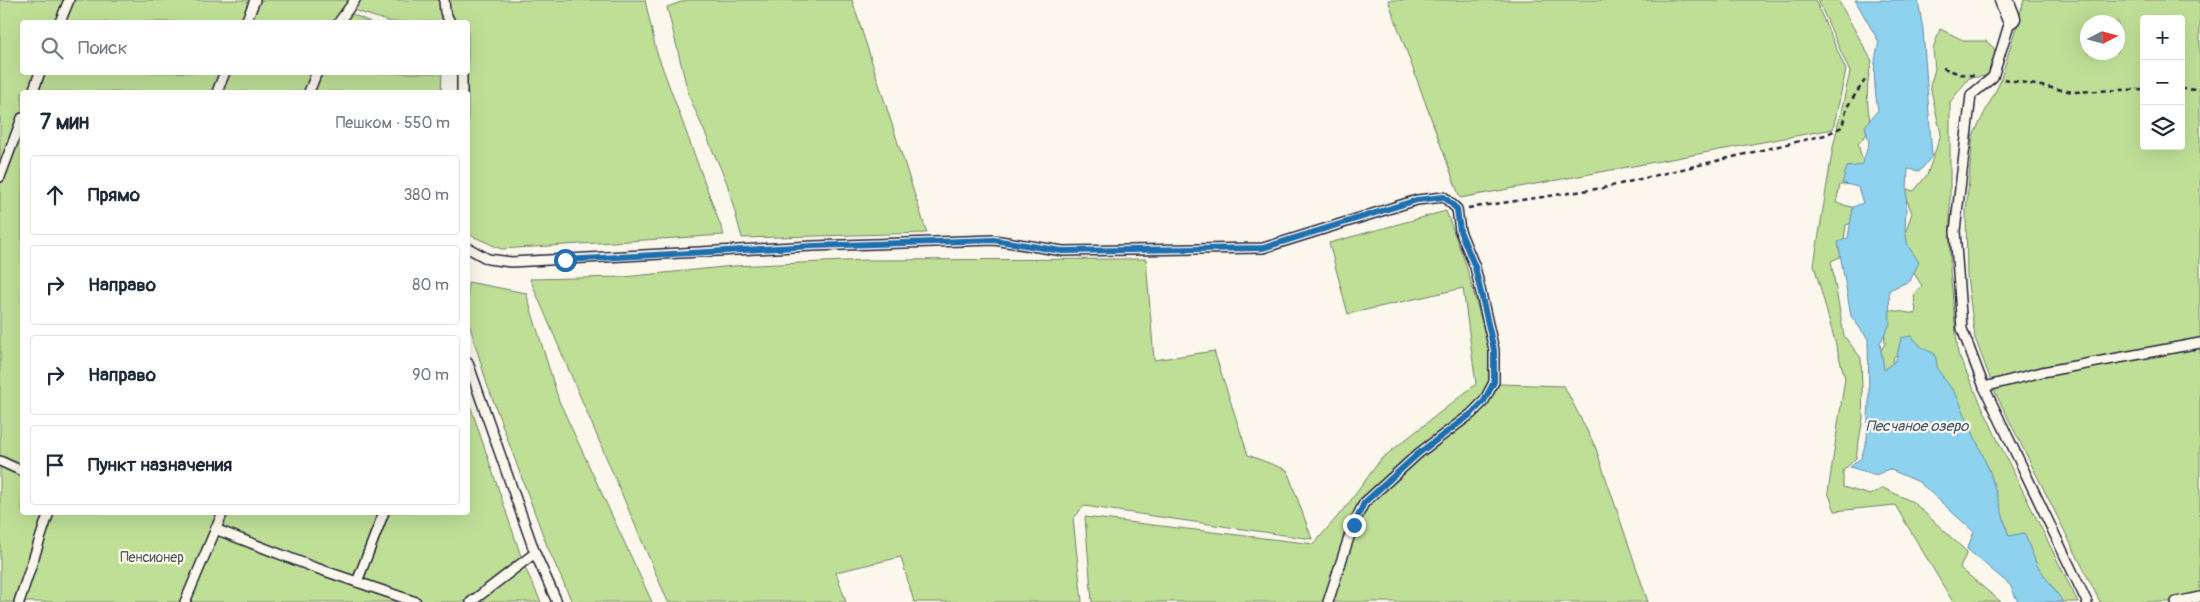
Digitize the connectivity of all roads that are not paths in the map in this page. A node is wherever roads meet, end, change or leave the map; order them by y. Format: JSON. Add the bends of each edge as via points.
{"nodes":[{"id":1,"x":69,"y":0,"type":"edge"},
{"id":2,"x":255,"y":0,"type":"edge"},
{"id":3,"x":355,"y":0,"type":"edge"},
{"id":4,"x":444,"y":0,"type":"edge"},
{"id":5,"x":2004,"y":0,"type":"edge"},
{"id":6,"x":2011,"y":18,"type":"joint"},
{"id":7,"x":61,"y":20,"type":"edge"},
{"id":8,"x":247,"y":20,"type":"edge"},
{"id":9,"x":340,"y":20,"type":"edge"},
{"id":10,"x":449,"y":20,"type":"edge"},
{"id":11,"x":39,"y":75,"type":"edge"},
{"id":12,"x":224,"y":75,"type":"edge"},
{"id":13,"x":316,"y":75,"type":"edge"},
{"id":14,"x":462,"y":75,"type":"edge"},
{"id":15,"x":34,"y":90,"type":"edge"},
{"id":16,"x":218,"y":90,"type":"edge"},
{"id":17,"x":310,"y":90,"type":"edge"},
{"id":18,"x":462,"y":90,"type":"edge"},
{"id":19,"x":20,"y":123,"type":"edge"},
{"id":20,"x":0,"y":177,"type":"edge"},
{"id":21,"x":470,"y":249,"type":"edge"},
{"id":22,"x":2200,"y":343,"type":"edge"},
{"id":23,"x":470,"y":369,"type":"edge"},
{"id":24,"x":1984,"y":387,"type":"junction"},
{"id":25,"x":0,"y":461,"type":"edge"},
{"id":26,"x":20,"y":470,"type":"edge"},
{"id":27,"x":48,"y":515,"type":"edge"},
{"id":28,"x":222,"y":515,"type":"edge"},
{"id":29,"x":383,"y":515,"type":"edge"},
{"id":30,"x":215,"y":530,"type":"junction"},
{"id":31,"x":534,"y":553,"type":"junction"},
{"id":32,"x":357,"y":582,"type":"junction"},
{"id":33,"x":2200,"y":597,"type":"edge"},
{"id":34,"x":19,"y":602,"type":"edge"},
{"id":35,"x":185,"y":602,"type":"edge"},
{"id":36,"x":416,"y":602,"type":"edge"},
{"id":37,"x":471,"y":602,"type":"edge"},
{"id":38,"x":557,"y":602,"type":"edge"},
{"id":39,"x":1328,"y":602,"type":"edge"},
{"id":40,"x":2087,"y":602,"type":"edge"},
{"id":41,"x":2176,"y":602,"type":"edge"}],
"edges":[{"from":1,"to":7,"type":"lane"},
{"from":2,"to":8,"type":"lane"},
{"from":3,"to":9,"type":"lane"},
{"from":4,"to":10,"type":"lane"},
{"from":5,"to":6,"type":"street"},
{"from":6,"to":24,"type":"lane","via":[[1993,77],[1971,96],[1955,232],[1962,329]]},
{"from":11,"to":15,"type":"lane"},
{"from":12,"to":16,"type":"lane"},
{"from":13,"to":17,"type":"lane"},
{"from":14,"to":18,"type":"lane"},
{"from":19,"to":20,"type":"lane"},
{"from":21,"to":39,"type":"lane","via":[[488,259],[511,262],[994,240],[1062,251],[1263,248],[1417,200],[1444,197],[1457,209],[1460,231],[1475,267],[1494,350],[1494,382],[1484,401],[1471,414],[1419,453],[1364,503]]},
{"from":22,"to":24,"type":"lane","via":[[2042,372]]},
{"from":23,"to":31,"type":"lane"},
{"from":24,"to":40,"type":"lane"},
{"from":25,"to":26,"type":"lane"},
{"from":27,"to":34,"type":"lane"},
{"from":28,"to":30,"type":"lane"},
{"from":29,"to":32,"type":"lane"},
{"from":30,"to":32,"type":"lane"},
{"from":30,"to":35,"type":"lane"},
{"from":31,"to":37,"type":"lane"},
{"from":31,"to":38,"type":"lane"},
{"from":32,"to":36,"type":"lane"},
{"from":33,"to":41,"type":"lane"}]}
